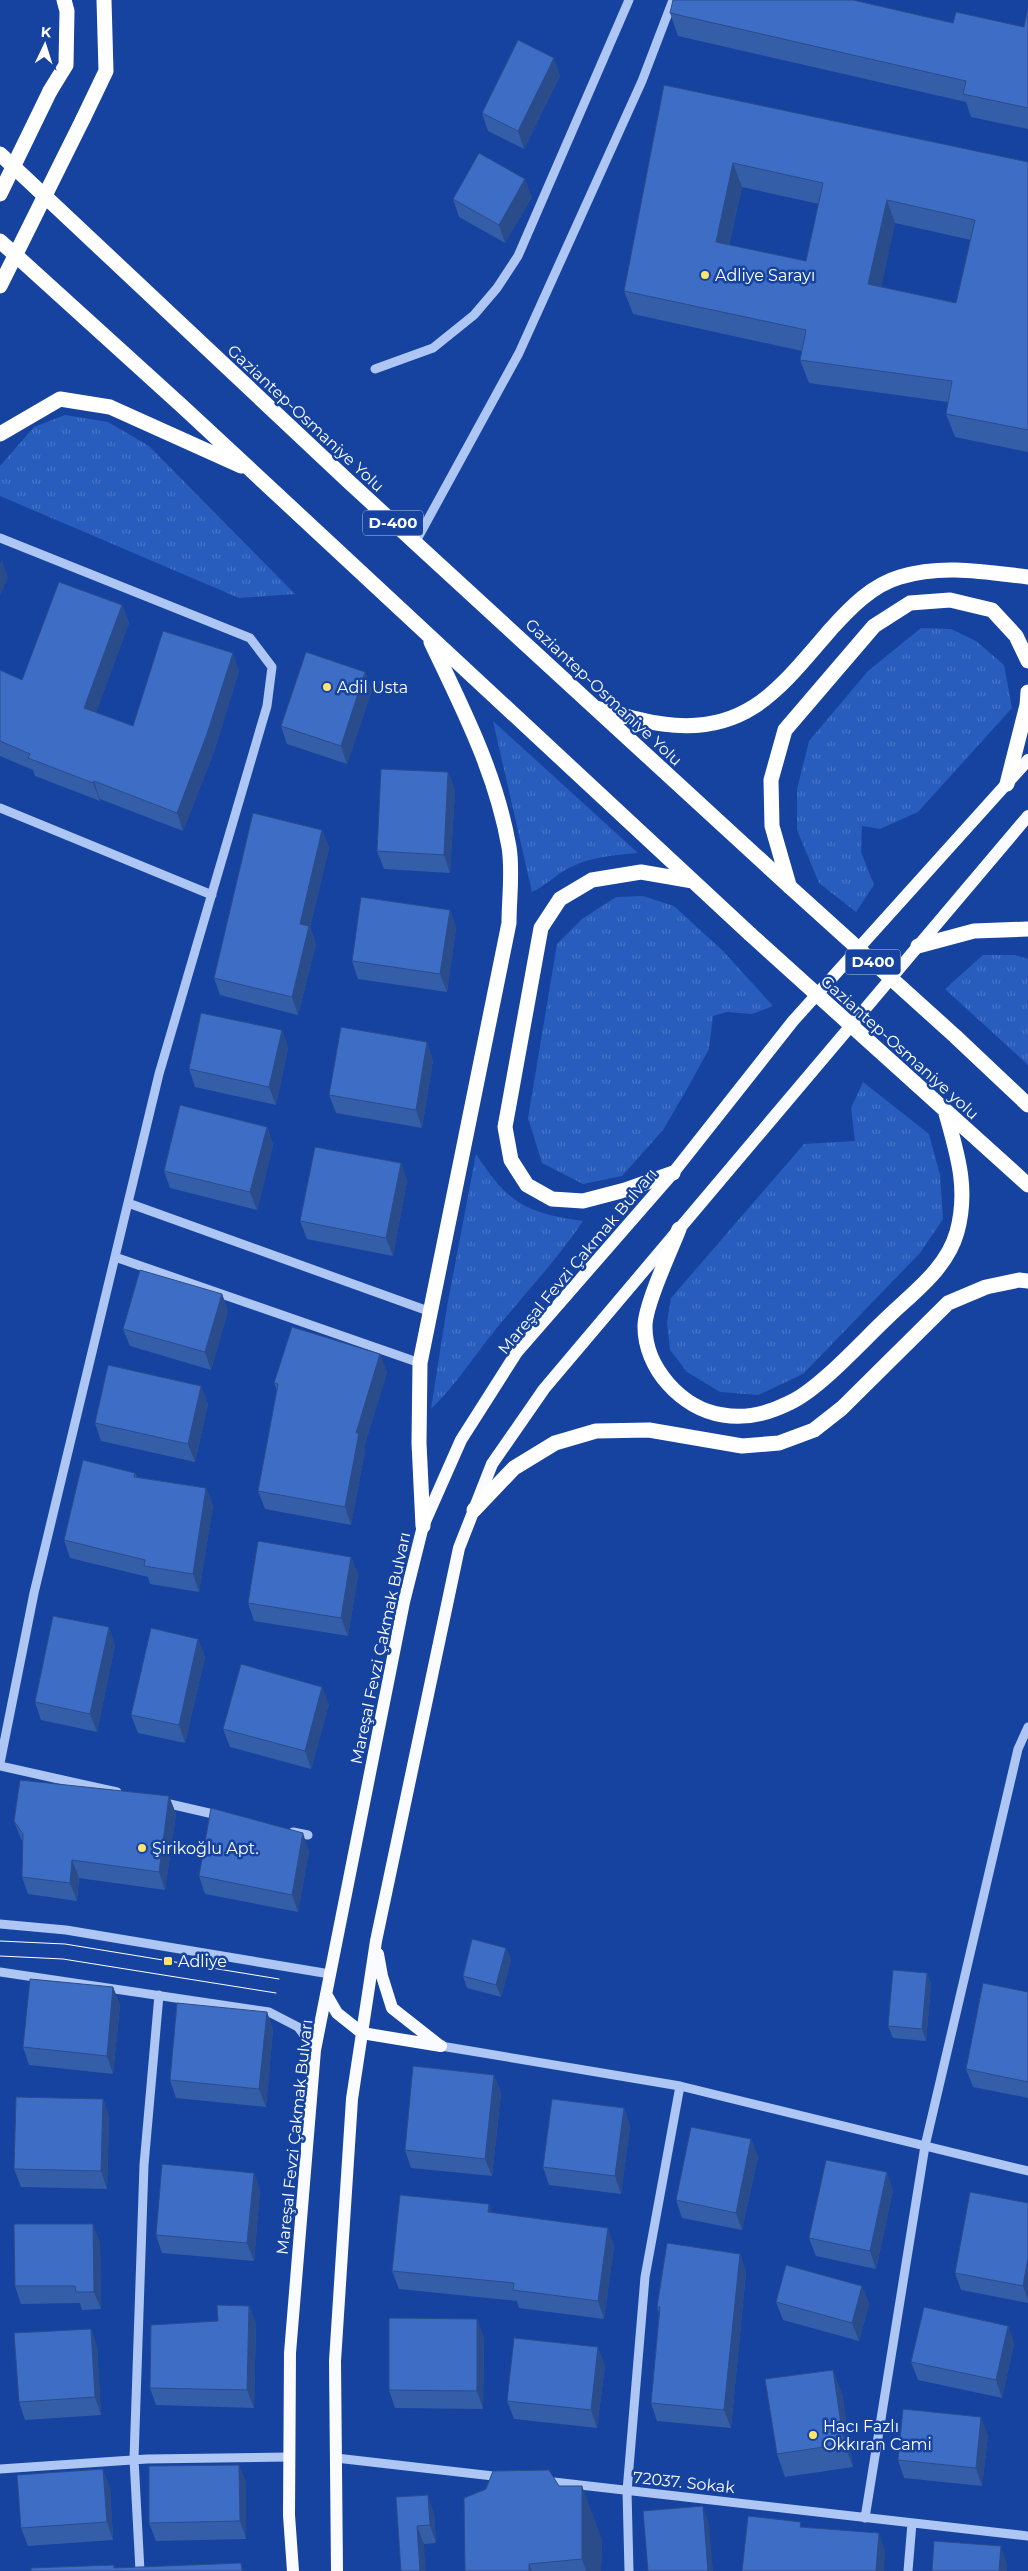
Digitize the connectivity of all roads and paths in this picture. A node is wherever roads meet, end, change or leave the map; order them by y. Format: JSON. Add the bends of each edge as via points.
{"nodes":[{"id":1,"x":64,"y":0,"type":"edge"},
{"id":2,"x":104,"y":0,"type":"edge"},
{"id":3,"x":629,"y":0,"type":"edge"},
{"id":4,"x":673,"y":0,"type":"edge"},
{"id":5,"x":0,"y":154,"type":"edge"},
{"id":6,"x":0,"y":194,"type":"edge"},
{"id":7,"x":0,"y":242,"type":"edge"},
{"id":8,"x":0,"y":286,"type":"edge"},
{"id":9,"x":375,"y":369,"type":"dead end"},
{"id":10,"x":0,"y":434,"type":"edge"},
{"id":11,"x":253,"y":472,"type":"junction"},
{"id":12,"x":0,"y":538,"type":"edge"},
{"id":13,"x":415,"y":543,"type":"junction"},
{"id":14,"x":1028,"y":578,"type":"edge"},
{"id":15,"x":427,"y":634,"type":"junction"},
{"id":16,"x":1028,"y":661,"type":"edge"},
{"id":17,"x":1028,"y":692,"type":"edge"},
{"id":18,"x":595,"y":708,"type":"junction"},
{"id":19,"x":1028,"y":760,"type":"edge"},
{"id":20,"x":1007,"y":784,"type":"junction"},
{"id":21,"x":0,"y":808,"type":"edge"},
{"id":22,"x":1028,"y":816,"type":"edge"},
{"id":23,"x":693,"y":881,"type":"junction"},
{"id":24,"x":790,"y":887,"type":"junction"},
{"id":25,"x":212,"y":894,"type":"junction"},
{"id":26,"x":1028,"y":929,"type":"edge"},
{"id":27,"x":918,"y":946,"type":"junction"},
{"id":28,"x":1028,"y":1105,"type":"edge"},
{"id":29,"x":945,"y":1110,"type":"junction"},
{"id":30,"x":673,"y":1173,"type":"junction"},
{"id":31,"x":1028,"y":1185,"type":"edge"},
{"id":32,"x":128,"y":1203,"type":"junction"},
{"id":33,"x":679,"y":1229,"type":"junction"},
{"id":34,"x":115,"y":1257,"type":"junction"},
{"id":35,"x":1028,"y":1281,"type":"edge"},
{"id":36,"x":431,"y":1312,"type":"junction"},
{"id":37,"x":420,"y":1364,"type":"junction"},
{"id":38,"x":474,"y":1510,"type":"junction"},
{"id":39,"x":423,"y":1526,"type":"junction"},
{"id":40,"x":1028,"y":1727,"type":"edge"},
{"id":41,"x":0,"y":1764,"type":"edge"},
{"id":42,"x":125,"y":1794,"type":"edge"},
{"id":43,"x":154,"y":1800,"type":"edge"},
{"id":44,"x":231,"y":1818,"type":"edge"},
{"id":45,"x":279,"y":1829,"type":"edge"},
{"id":46,"x":308,"y":1835,"type":"dead end"},
{"id":47,"x":0,"y":1924,"type":"edge"},
{"id":48,"x":376,"y":1941,"type":"junction"},
{"id":49,"x":0,"y":1972,"type":"edge"},
{"id":50,"x":330,"y":1974,"type":"junction"},
{"id":51,"x":326,"y":1994,"type":"junction"},
{"id":52,"x":159,"y":1995,"type":"junction"},
{"id":53,"x":362,"y":2033,"type":"junction"},
{"id":54,"x":441,"y":2046,"type":"junction"},
{"id":55,"x":315,"y":2050,"type":"junction"},
{"id":56,"x":680,"y":2086,"type":"junction"},
{"id":57,"x":925,"y":2146,"type":"junction"},
{"id":58,"x":1028,"y":2171,"type":"edge"},
{"id":59,"x":289,"y":2457,"type":"junction"},
{"id":60,"x":336,"y":2458,"type":"junction"},
{"id":61,"x":134,"y":2459,"type":"junction"},
{"id":62,"x":0,"y":2469,"type":"edge"},
{"id":63,"x":510,"y":2477,"type":"edge"},
{"id":64,"x":539,"y":2481,"type":"edge"},
{"id":65,"x":627,"y":2490,"type":"junction"},
{"id":66,"x":865,"y":2518,"type":"junction"},
{"id":67,"x":912,"y":2523,"type":"junction"},
{"id":68,"x":1028,"y":2536,"type":"edge"},
{"id":69,"x":140,"y":2571,"type":"edge"},
{"id":70,"x":292,"y":2571,"type":"edge"},
{"id":71,"x":337,"y":2571,"type":"edge"},
{"id":72,"x":629,"y":2571,"type":"edge"},
{"id":73,"x":908,"y":2571,"type":"edge"}],
"edges":[{"from":1,"to":6,"type":"highway","bridge":true,"via":[[67,10],[66,65]]},
{"from":2,"to":8,"type":"highway","bridge":true,"via":[[106,71]]},
{"from":3,"to":9,"type":"street","via":[[518,256],[497,288],[474,315],[433,348]]},
{"from":4,"to":13,"type":"street","via":[[642,81],[519,353]]},
{"from":5,"to":13,"type":"highway","name":"Gaziantep-Osmaniye Yolu","number":"D-400"},
{"from":7,"to":11,"type":"highway"},
{"from":10,"to":11,"type":"highway","via":[[60,399],[110,406]]},
{"from":11,"to":15,"type":"highway"},
{"from":12,"to":25,"type":"street","via":[[250,638],[272,667],[267,706]]},
{"from":13,"to":18,"type":"highway","name":"Gaziantep-Osmaniye Yolu","number":"D-400"},
{"from":14,"to":18,"type":"highway","via":[[961,570],[934,570],[899,577],[867,594],[790,677],[750,712],[706,726],[662,724]]},
{"from":15,"to":23,"type":"highway"},
{"from":15,"to":36,"type":"highway","via":[[470,721],[493,778],[509,849],[509,923]]},
{"from":16,"to":24,"type":"highway","via":[[1016,636],[992,610],[950,600],[910,603],[874,626],[785,730],[771,780],[772,826]]},
{"from":17,"to":20,"type":"highway"},
{"from":18,"to":24,"type":"highway","name":"Gaziantep-Osmaniye Yolu","number":"D-400"},
{"from":19,"to":20,"type":"main road","name":"Mareşal Fevzi Çakmak Bulvarı"},
{"from":20,"to":30,"type":"main road","name":"Mareşal Fevzi Çakmak Bulvarı","via":[[793,1021]]},
{"from":21,"to":25,"type":"street"},
{"from":22,"to":27,"type":"main road"},
{"from":23,"to":29,"type":"highway","name":"Gaziantep-Osmaniye yolu","bridge":true},
{"from":23,"to":30,"type":"highway","via":[[642,872],[592,880],[560,899],[541,928],[505,1127],[511,1160],[527,1185],[552,1198],[583,1201]]},
{"from":24,"to":28,"type":"highway","number":"D400","bridge":true},
{"from":25,"to":32,"type":"street","via":[[159,1074]]},
{"from":26,"to":27,"type":"highway","via":[[974,931]]},
{"from":27,"to":33,"type":"main road"},
{"from":29,"to":31,"type":"highway","name":"Gaziantep-Osmaniye yolu"},
{"from":29,"to":33,"type":"highway","via":[[960,1162],[964,1198],[957,1234],[942,1266],[818,1383],[791,1403],[761,1415],[723,1415],[688,1402],[665,1380],[651,1357],[645,1325]]},
{"from":30,"to":39,"type":"main road","name":"Mareşal Fevzi Çakmak Bulvarı","via":[[517,1352],[461,1440]]},
{"from":32,"to":34,"type":"street"},
{"from":32,"to":36,"type":"street"},
{"from":33,"to":38,"type":"main road","via":[[544,1389],[492,1464]]},
{"from":34,"to":37,"type":"street"},
{"from":34,"to":41,"type":"street","via":[[34,1594]]},
{"from":35,"to":38,"type":"highway","via":[[986,1287],[948,1302],[842,1408],[814,1430],[779,1443],[742,1446],[649,1430],[596,1431],[555,1442],[514,1468]]},
{"from":36,"to":37,"type":"highway"},
{"from":37,"to":39,"type":"highway"},
{"from":38,"to":48,"type":"main road","via":[[459,1548]]},
{"from":39,"to":50,"type":"main road","name":"Mareşal Fevzi Çakmak Bulvarı","via":[[404,1602]]},
{"from":40,"to":57,"type":"street","via":[[1016,1759]]},
{"from":41,"to":42,"type":"street"},
{"from":43,"to":44,"type":"street"},
{"from":45,"to":46,"type":"street"},
{"from":47,"to":50,"type":"street","via":[[66,1930]]},
{"from":48,"to":53,"type":"main road"},
{"from":48,"to":54,"type":"main road","via":[[392,2008]]},
{"from":49,"to":52,"type":"street"},
{"from":50,"to":51,"type":"main road","name":"Mareşal Fevzi Çakmak Bulvarı"},
{"from":51,"to":53,"type":"main road","via":[[336,2013]]},
{"from":51,"to":55,"type":"main road","name":"Mareşal Fevzi Çakmak Bulvarı"},
{"from":52,"to":55,"type":"street","via":[[268,2012],[298,2027]]},
{"from":52,"to":61,"type":"street","via":[[144,2165]]},
{"from":53,"to":54,"type":"main road"},
{"from":53,"to":60,"type":"main road","via":[[352,2099],[335,2361]]},
{"from":54,"to":56,"type":"street"},
{"from":55,"to":59,"type":"main road","name":"Mareşal Fevzi Çakmak Bulvarı","via":[[290,2353]]},
{"from":56,"to":57,"type":"street"},
{"from":56,"to":65,"type":"street","via":[[645,2278]]},
{"from":57,"to":58,"type":"street"},
{"from":57,"to":66,"type":"street"},
{"from":59,"to":61,"type":"street"},
{"from":59,"to":70,"type":"main road","name":"Mareşal Fevzi Çakmak Bulvarı"},
{"from":60,"to":63,"type":"street"},
{"from":60,"to":71,"type":"main road"},
{"from":61,"to":62,"type":"street"},
{"from":61,"to":69,"type":"street"},
{"from":64,"to":65,"type":"street","name":"72037. Sokak"},
{"from":65,"to":66,"type":"street","name":"72037. Sokak"},
{"from":65,"to":72,"type":"street"},
{"from":66,"to":67,"type":"street","name":"72037. Sokak"},
{"from":67,"to":68,"type":"street","name":"72037. Sokak"},
{"from":67,"to":73,"type":"street"}]}
